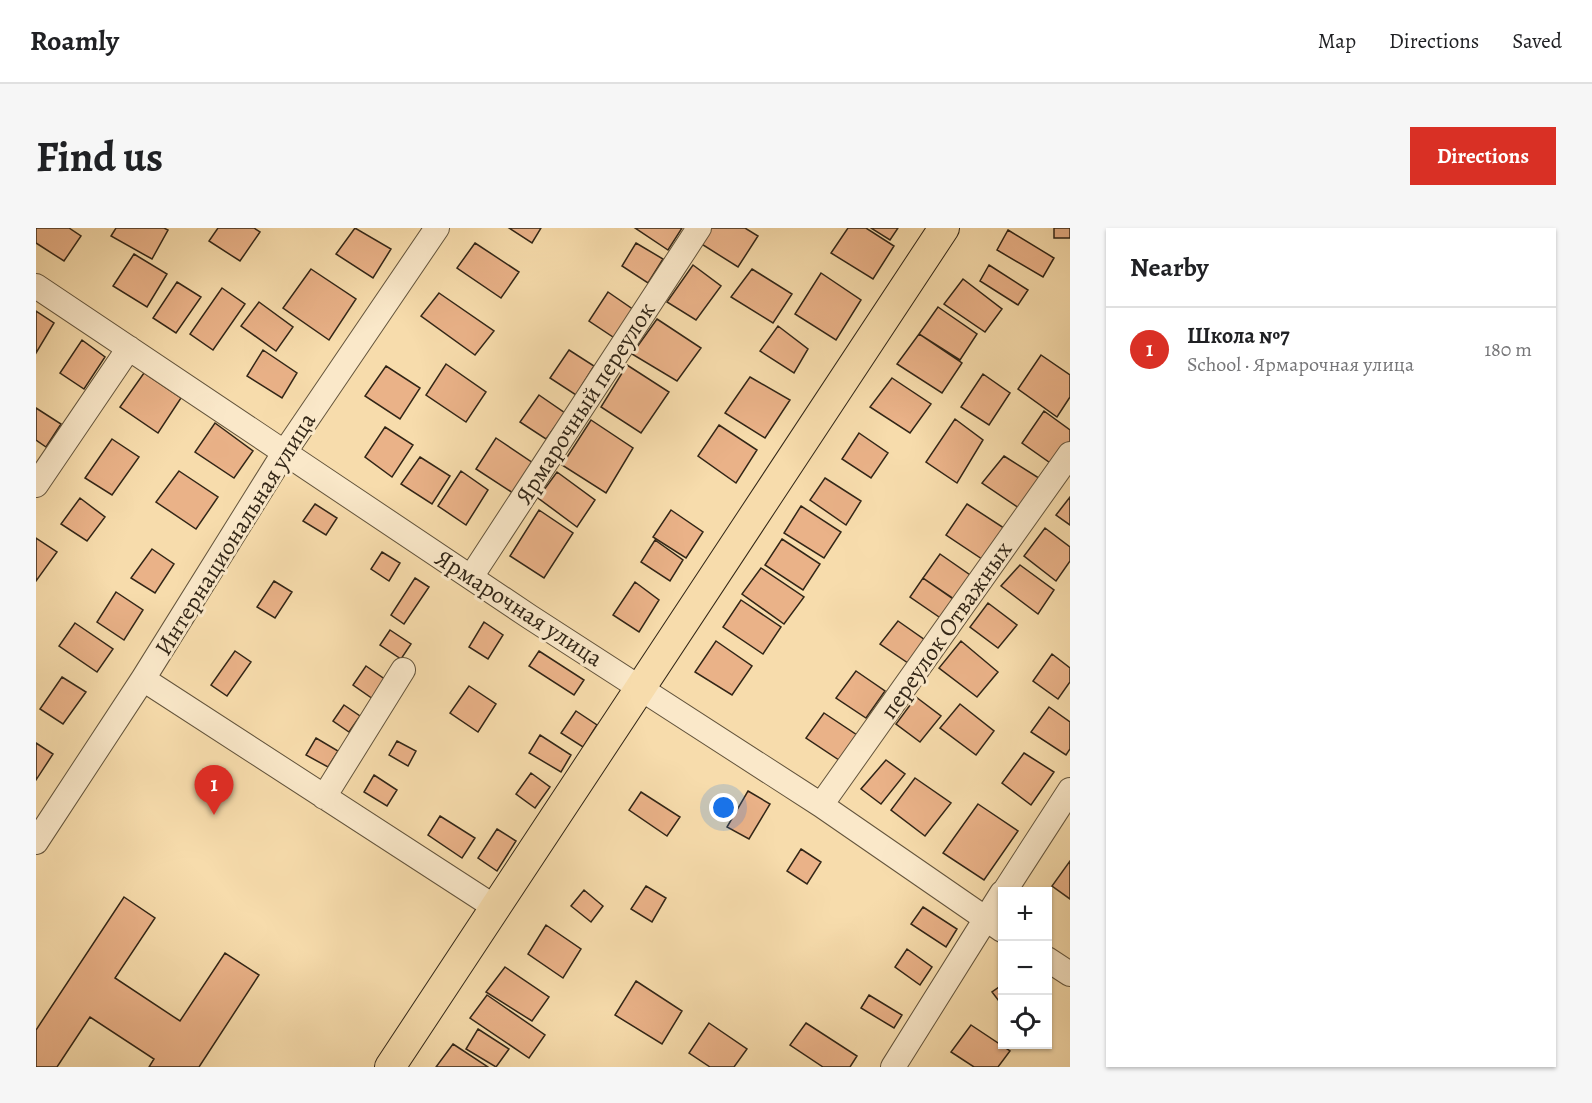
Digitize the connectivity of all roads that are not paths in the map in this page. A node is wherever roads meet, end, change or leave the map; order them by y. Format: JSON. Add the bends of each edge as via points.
{"nodes":[{"id":1,"x":437,"y":228,"type":"edge"},
{"id":2,"x":699,"y":228,"type":"edge"},
{"id":3,"x":943,"y":229,"type":"edge"},
{"id":4,"x":36,"y":286,"type":"edge"},
{"id":5,"x":129,"y":348,"type":"junction"},
{"id":6,"x":284,"y":453,"type":"junction"},
{"id":7,"x":1070,"y":454,"type":"edge"},
{"id":8,"x":36,"y":485,"type":"edge"},
{"id":9,"x":471,"y":577,"type":"junction"},
{"id":10,"x":403,"y":670,"type":"dead end"},
{"id":11,"x":143,"y":679,"type":"junction"},
{"id":12,"x":640,"y":687,"type":"junction"},
{"id":13,"x":1070,"y":790,"type":"edge"},
{"id":14,"x":324,"y":796,"type":"junction"},
{"id":15,"x":821,"y":805,"type":"junction"},
{"id":16,"x":36,"y":842,"type":"edge"},
{"id":17,"x":1006,"y":887,"type":"edge"},
{"id":18,"x":496,"y":908,"type":"junction"},
{"id":19,"x":994,"y":924,"type":"edge"},
{"id":20,"x":1052,"y":962,"type":"edge"},
{"id":21,"x":1070,"y":974,"type":"edge"},
{"id":22,"x":390,"y":1067,"type":"edge"},
{"id":23,"x":893,"y":1067,"type":"edge"}],
"edges":[{"from":1,"to":6,"type":"street","name":"Интернациональная улица"},
{"from":2,"to":9,"type":"street","name":"Ярмарочный переулок"},
{"from":3,"to":12,"type":"main road"},
{"from":4,"to":5,"type":"street","name":"Ярмарочная улица"},
{"from":5,"to":6,"type":"street","name":"Ярмарочная улица"},
{"from":5,"to":8,"type":"street"},
{"from":6,"to":9,"type":"street","name":"Ярмарочная улица"},
{"from":6,"to":11,"type":"street","name":"Интернациональная улица"},
{"from":7,"to":15,"type":"street","name":"переулок Отважных"},
{"from":9,"to":12,"type":"street","name":"Ярмарочная улица"},
{"from":10,"to":14,"type":"street"},
{"from":11,"to":14,"type":"street"},
{"from":11,"to":16,"type":"street","name":"Интернациональная улица"},
{"from":12,"to":15,"type":"street","name":"Ярмарочная улица"},
{"from":12,"to":18,"type":"main road"},
{"from":13,"to":17,"type":"street"},
{"from":14,"to":18,"type":"street"},
{"from":15,"to":19,"type":"street","name":"Ярмарочная улица"},
{"from":18,"to":22,"type":"main road"},
{"from":19,"to":23,"type":"street"},
{"from":20,"to":21,"type":"street"}]}
